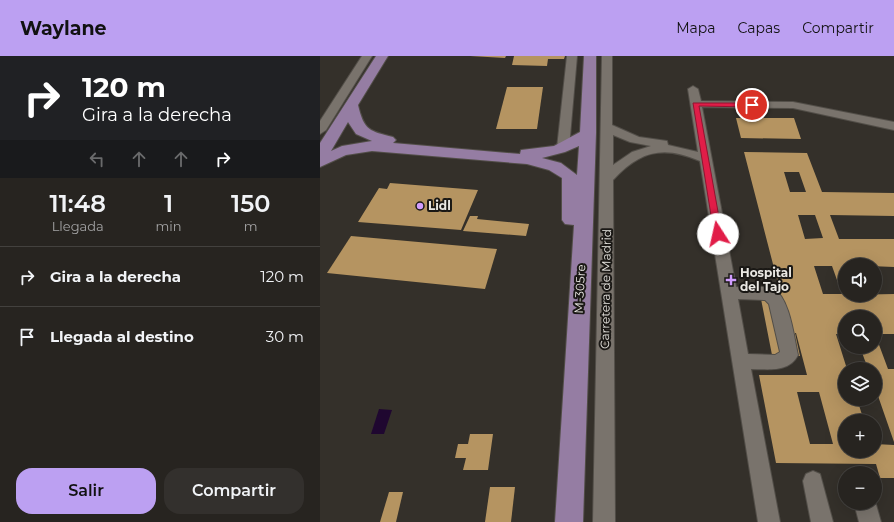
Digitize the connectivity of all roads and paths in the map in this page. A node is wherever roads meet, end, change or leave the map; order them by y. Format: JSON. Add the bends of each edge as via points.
{"nodes":[{"id":1,"x":368,"y":56,"type":"edge"},
{"id":2,"x":382,"y":56,"type":"edge"},
{"id":3,"x":572,"y":56,"type":"edge"},
{"id":4,"x":590,"y":56,"type":"edge"},
{"id":5,"x":608,"y":56,"type":"edge"},
{"id":6,"x":353,"y":78,"type":"junction"},
{"id":7,"x":367,"y":79,"type":"junction"},
{"id":8,"x":693,"y":88,"type":"dead end"},
{"id":9,"x":351,"y":98,"type":"junction"},
{"id":10,"x":696,"y":104,"type":"junction"},
{"id":11,"x":894,"y":126,"type":"edge"},
{"id":12,"x":608,"y":127,"type":"junction"},
{"id":13,"x":320,"y":130,"type":"edge"},
{"id":14,"x":588,"y":133,"type":"junction"},
{"id":15,"x":697,"y":142,"type":"junction"},
{"id":16,"x":669,"y":145,"type":"junction"},
{"id":17,"x":563,"y":148,"type":"junction"},
{"id":18,"x":320,"y":155,"type":"edge"},
{"id":19,"x":320,"y":162,"type":"edge"},
{"id":20,"x":570,"y":177,"type":"junction"},
{"id":21,"x":607,"y":178,"type":"junction"},
{"id":22,"x":581,"y":277,"type":"junction"},
{"id":23,"x":729,"y":293,"type":"junction"},
{"id":24,"x":741,"y":361,"type":"junction"},
{"id":25,"x":812,"y":481,"type":"dead end"},
{"id":26,"x":867,"y":510,"type":"edge"},
{"id":27,"x":569,"y":522,"type":"edge"},
{"id":28,"x":604,"y":522,"type":"edge"},
{"id":29,"x":769,"y":522,"type":"edge"},
{"id":30,"x":822,"y":522,"type":"edge"},
{"id":31,"x":870,"y":522,"type":"edge"}],
"edges":[{"from":1,"to":6,"type":"lane"},
{"from":2,"to":7,"type":"main road"},
{"from":3,"to":17,"type":"lane"},
{"from":4,"to":14,"type":"main road","name":"M-305re"},
{"from":5,"to":12,"type":"lane","name":"Carretera de Madrid"},
{"from":6,"to":7,"type":"lane"},
{"from":6,"to":9,"type":"lane"},
{"from":7,"to":9,"type":"main road"},
{"from":8,"to":10,"type":"lane"},
{"from":9,"to":13,"type":"lane"},
{"from":9,"to":17,"type":"main road","via":[[354,123],[364,134],[377,139],[530,153]]},
{"from":9,"to":18,"type":"main road"},
{"from":10,"to":11,"type":"lane","via":[[793,105]]},
{"from":10,"to":15,"type":"lane"},
{"from":12,"to":16,"type":"lane","via":[[636,139]]},
{"from":12,"to":21,"type":"lane","name":"Carretera de Madrid"},
{"from":14,"to":17,"type":"main road"},
{"from":14,"to":22,"type":"main road","name":"M-305re"},
{"from":15,"to":16,"type":"lane"},
{"from":15,"to":16,"type":"lane"},
{"from":15,"to":21,"type":"lane","via":[[690,151],[650,150],[626,160]]},
{"from":15,"to":23,"type":"lane"},
{"from":17,"to":20,"type":"main road"},
{"from":19,"to":20,"type":"main road","via":[[328,156],[356,147],[387,146],[527,159],[560,168]]},
{"from":20,"to":22,"type":"main road","via":[[571,244]]},
{"from":21,"to":28,"type":"lane","name":"Carretera de Madrid"},
{"from":22,"to":27,"type":"main road","name":"M-305re"},
{"from":23,"to":24,"type":"lane"},
{"from":23,"to":24,"type":"lane","via":[[769,294],[777,301],[789,355],[778,362]]},
{"from":24,"to":29,"type":"lane"},
{"from":25,"to":30,"type":"lane"},
{"from":26,"to":31,"type":"lane"}]}
